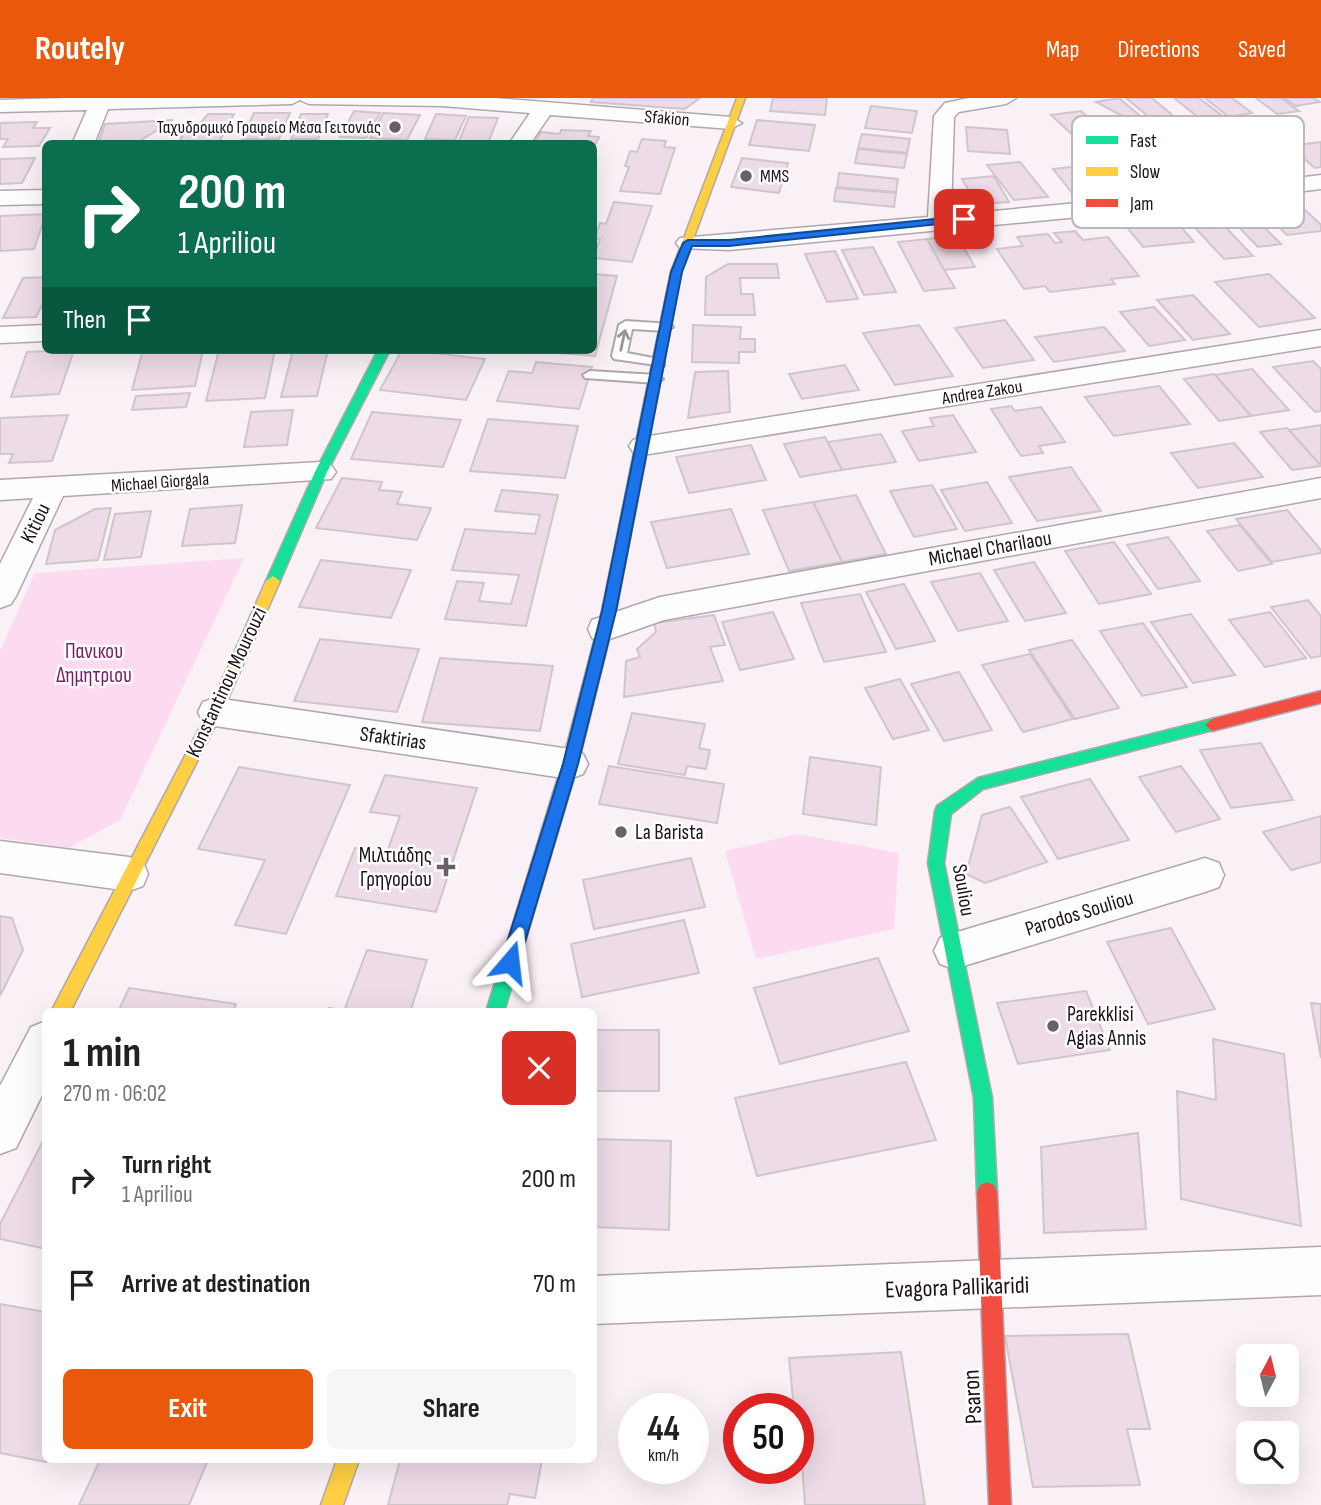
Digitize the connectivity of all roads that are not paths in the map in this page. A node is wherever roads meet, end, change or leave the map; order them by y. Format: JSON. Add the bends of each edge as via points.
{"nodes":[{"id":1,"x":292,"y":98,"type":"edge"},
{"id":2,"x":309,"y":98,"type":"edge"},
{"id":3,"x":741,"y":98,"type":"edge"},
{"id":4,"x":1006,"y":98,"type":"edge"},
{"id":5,"x":442,"y":99,"type":"edge"},
{"id":6,"x":100,"y":103,"type":"junction"},
{"id":7,"x":0,"y":106,"type":"edge"},
{"id":8,"x":545,"y":107,"type":"junction"},
{"id":9,"x":732,"y":123,"type":"junction"},
{"id":10,"x":85,"y":140,"type":"edge"},
{"id":11,"x":522,"y":140,"type":"edge"},
{"id":12,"x":42,"y":197,"type":"edge"},
{"id":13,"x":0,"y":198,"type":"edge"},
{"id":14,"x":1072,"y":210,"type":"edge"},
{"id":15,"x":939,"y":222,"type":"junction"},
{"id":16,"x":688,"y":243,"type":"junction"},
{"id":17,"x":666,"y":327,"type":"junction"},
{"id":18,"x":42,"y":333,"type":"edge"},
{"id":19,"x":0,"y":335,"type":"edge"},
{"id":20,"x":1321,"y":338,"type":"edge"},
{"id":21,"x":382,"y":354,"type":"edge"},
{"id":22,"x":657,"y":371,"type":"junction"},
{"id":23,"x":590,"y":375,"type":"dead end"},
{"id":24,"x":643,"y":446,"type":"junction"},
{"id":25,"x":321,"y":472,"type":"junction"},
{"id":26,"x":1321,"y":488,"type":"edge"},
{"id":27,"x":52,"y":489,"type":"junction"},
{"id":28,"x":0,"y":490,"type":"edge"},
{"id":29,"x":615,"y":582,"type":"junction"},
{"id":30,"x":0,"y":596,"type":"edge"},
{"id":31,"x":660,"y":609,"type":"junction"},
{"id":32,"x":604,"y":629,"type":"junction"},
{"id":33,"x":1321,"y":697,"type":"edge"},
{"id":34,"x":215,"y":712,"type":"junction"},
{"id":35,"x":570,"y":764,"type":"junction"},
{"id":36,"x":0,"y":856,"type":"edge"},
{"id":37,"x":129,"y":874,"type":"junction"},
{"id":38,"x":1205,"y":875,"type":"dead end"},
{"id":39,"x":954,"y":951,"type":"junction"},
{"id":40,"x":62,"y":1008,"type":"edge"},
{"id":41,"x":496,"y":1008,"type":"edge"},
{"id":42,"x":42,"y":1049,"type":"edge"},
{"id":43,"x":0,"y":1132,"type":"edge"},
{"id":44,"x":1321,"y":1271,"type":"edge"},
{"id":45,"x":990,"y":1286,"type":"junction"},
{"id":46,"x":597,"y":1300,"type":"edge"},
{"id":47,"x":347,"y":1463,"type":"edge"},
{"id":48,"x":332,"y":1505,"type":"edge"},
{"id":49,"x":1000,"y":1505,"type":"edge"}],
"edges":[{"from":1,"to":6,"type":"street"},
{"from":2,"to":5,"type":"street","name":"Sfakion"},
{"from":3,"to":9,"type":"street"},
{"from":4,"to":15,"type":"street","via":[[952,107],[944,116]]},
{"from":5,"to":8,"type":"street","name":"Sfakion"},
{"from":6,"to":7,"type":"street"},
{"from":6,"to":10,"type":"street"},
{"from":8,"to":9,"type":"street","name":"Sfakion"},
{"from":8,"to":11,"type":"street"},
{"from":9,"to":16,"type":"street"},
{"from":12,"to":13,"type":"street"},
{"from":14,"to":15,"type":"street"},
{"from":15,"to":16,"type":"street"},
{"from":16,"to":17,"type":"street","via":[[676,272]]},
{"from":17,"to":22,"type":"street"},
{"from":22,"to":17,"type":"lane","one_way":true,"via":[[620,356],[626,325]]},
{"from":18,"to":19,"type":"street"},
{"from":20,"to":24,"type":"street","name":"Andrea Zakou"},
{"from":21,"to":25,"type":"street","name":"Konstantinou Mourouzi"},
{"from":22,"to":23,"type":"lane"},
{"from":22,"to":24,"type":"street"},
{"from":24,"to":29,"type":"street"},
{"from":25,"to":27,"type":"street","name":"Michael Giorgala"},
{"from":25,"to":34,"type":"street","name":"Konstantinou Mourouzi"},
{"from":26,"to":31,"type":"street","name":"Michael Charilaou"},
{"from":27,"to":28,"type":"street","name":"Michael Giorgala"},
{"from":27,"to":30,"type":"street","name":"Kitiou"},
{"from":29,"to":31,"type":"street"},
{"from":29,"to":32,"type":"street"},
{"from":31,"to":32,"type":"street","name":"Michael Charilaou"},
{"from":32,"to":35,"type":"street"},
{"from":33,"to":39,"type":"street","name":"Souliou","via":[[978,785],[943,811],[936,863]]},
{"from":34,"to":35,"type":"street","name":"Sfaktirias"},
{"from":34,"to":37,"type":"street","name":"Konstantinou Mourouzi"},
{"from":35,"to":41,"type":"street"},
{"from":36,"to":37,"type":"street"},
{"from":37,"to":40,"type":"street","name":"Konstantinou Mourouzi"},
{"from":38,"to":39,"type":"street","name":"Parodos Souliou"},
{"from":39,"to":45,"type":"street","name":"Souliou","via":[[983,1098]]},
{"from":42,"to":43,"type":"street"},
{"from":44,"to":45,"type":"street","name":"Evagora Pallikaridi"},
{"from":45,"to":46,"type":"street","name":"Evagora Pallikaridi"},
{"from":45,"to":49,"type":"street","name":"Psaron"},
{"from":47,"to":48,"type":"street"}]}
